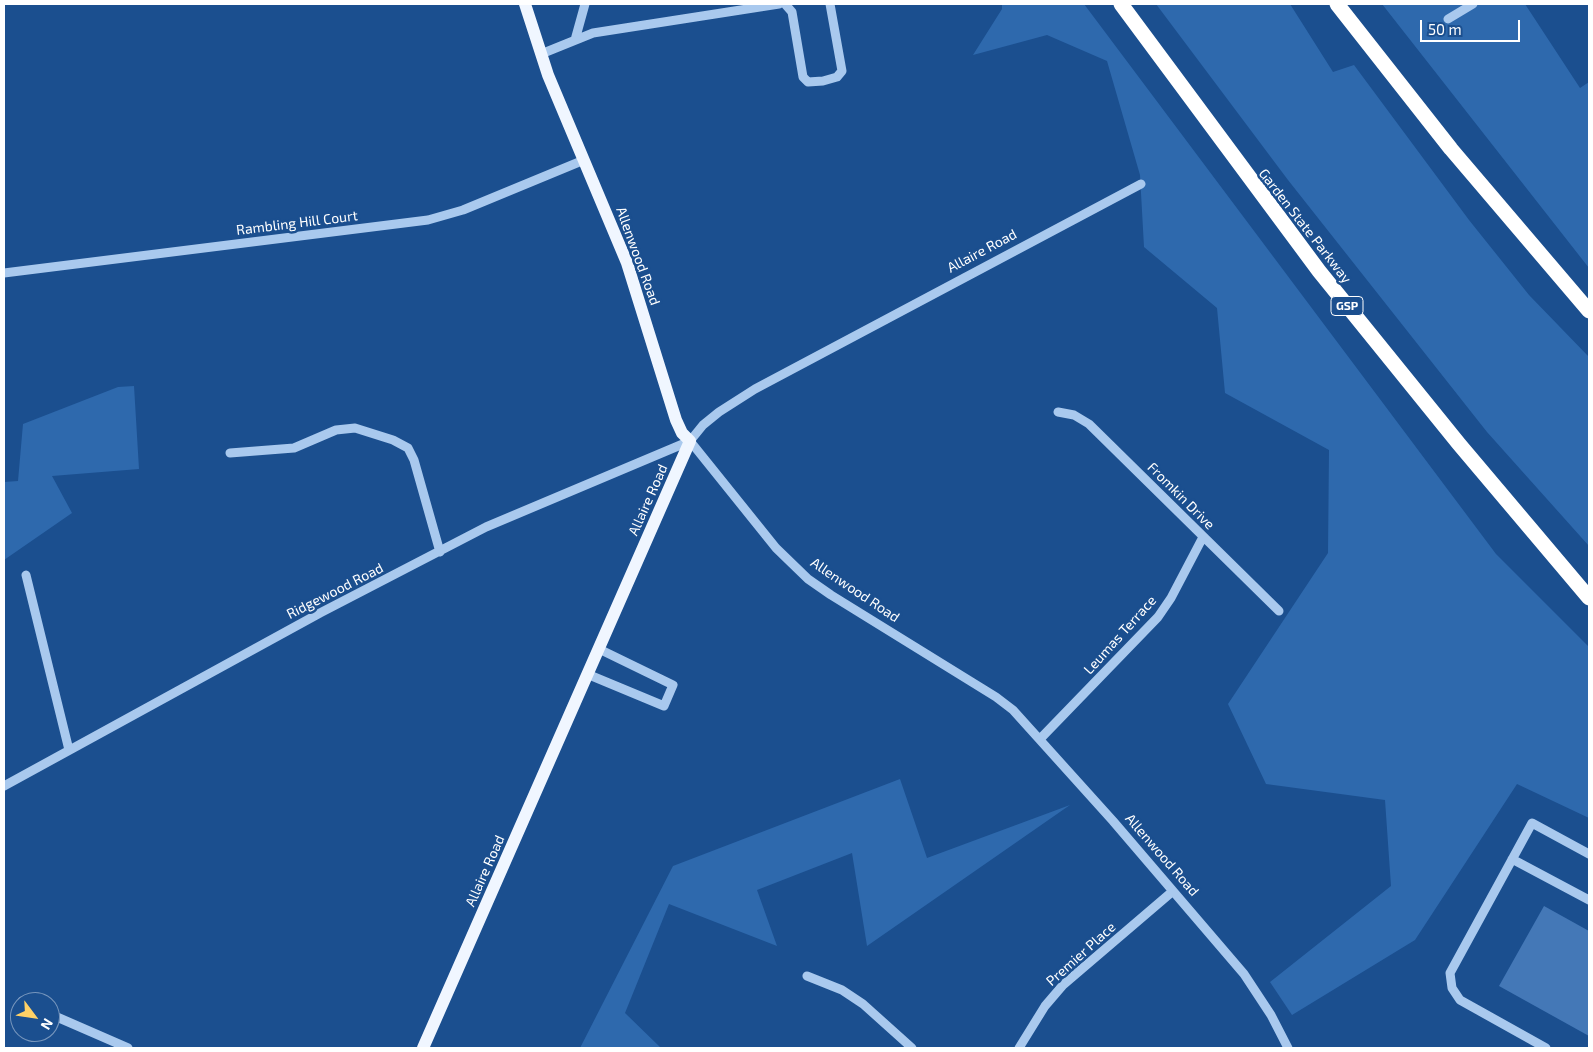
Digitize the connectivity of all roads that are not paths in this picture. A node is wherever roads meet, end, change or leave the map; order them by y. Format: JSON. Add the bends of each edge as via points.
{"nodes":[{"id":1,"x":525,"y":4,"type":"edge"},
{"id":2,"x":585,"y":4,"type":"edge"},
{"id":3,"x":779,"y":4,"type":"edge"},
{"id":4,"x":785,"y":4,"type":"edge"},
{"id":5,"x":830,"y":4,"type":"edge"},
{"id":6,"x":1121,"y":4,"type":"edge"},
{"id":7,"x":1337,"y":4,"type":"edge"},
{"id":8,"x":1473,"y":4,"type":"edge"},
{"id":9,"x":1448,"y":19,"type":"dead end"},
{"id":10,"x":575,"y":40,"type":"junction"},
{"id":11,"x":540,"y":54,"type":"junction"},
{"id":12,"x":584,"y":160,"type":"junction"},
{"id":13,"x":1141,"y":184,"type":"dead end"},
{"id":14,"x":4,"y":273,"type":"edge"},
{"id":15,"x":1589,"y":311,"type":"edge"},
{"id":16,"x":1058,"y":412,"type":"dead end"},
{"id":17,"x":690,"y":442,"type":"junction"},
{"id":18,"x":230,"y":453,"type":"dead end"},
{"id":19,"x":1203,"y":537,"type":"junction"},
{"id":20,"x":440,"y":552,"type":"junction"},
{"id":21,"x":26,"y":575,"type":"dead end"},
{"id":22,"x":1589,"y":598,"type":"edge"},
{"id":23,"x":1279,"y":611,"type":"dead end"},
{"id":24,"x":599,"y":649,"type":"junction"},
{"id":25,"x":587,"y":674,"type":"junction"},
{"id":26,"x":1040,"y":739,"type":"junction"},
{"id":27,"x":69,"y":750,"type":"junction"},
{"id":28,"x":4,"y":786,"type":"edge"},
{"id":29,"x":1589,"y":854,"type":"edge"},
{"id":30,"x":1512,"y":859,"type":"junction"},
{"id":31,"x":1174,"y":891,"type":"junction"},
{"id":32,"x":1589,"y":900,"type":"edge"},
{"id":33,"x":807,"y":976,"type":"dead end"},
{"id":34,"x":60,"y":1018,"type":"edge"},
{"id":35,"x":128,"y":1048,"type":"edge"},
{"id":36,"x":423,"y":1048,"type":"edge"},
{"id":37,"x":912,"y":1048,"type":"edge"},
{"id":38,"x":1019,"y":1048,"type":"edge"},
{"id":39,"x":1288,"y":1048,"type":"edge"},
{"id":40,"x":1546,"y":1048,"type":"edge"}],
"edges":[{"from":1,"to":11,"type":"main road","name":"Allenwood Road"},
{"from":2,"to":10,"type":"street"},
{"from":3,"to":10,"type":"street","via":[[627,27]]},
{"from":4,"to":5,"type":"street","via":[[792,12],[803,77],[808,82],[837,77],[842,71]]},
{"from":6,"to":22,"type":"highway","name":"Garden State Parkway","number":"GSP","via":[[1319,271]]},
{"from":7,"to":15,"type":"highway","via":[[1451,149]]},
{"from":8,"to":9,"type":"street"},
{"from":10,"to":11,"type":"street"},
{"from":11,"to":12,"type":"main road","name":"Allenwood Road"},
{"from":12,"to":14,"type":"street","name":"Rambling Hill Court","via":[[463,210],[428,220]]},
{"from":12,"to":17,"type":"main road","name":"Allenwood Road","via":[[627,263],[676,420]]},
{"from":13,"to":17,"type":"street","name":"Allaire Road","via":[[755,389],[703,425]]},
{"from":16,"to":19,"type":"street","name":"Fromkin Drive","via":[[1074,415],[1089,424]]},
{"from":17,"to":20,"type":"street","name":"Ridgewood Road","via":[[486,527]]},
{"from":17,"to":24,"type":"main road","name":"Allaire Road"},
{"from":17,"to":26,"type":"street","name":"Allenwood Road","via":[[776,548],[808,578],[996,697]]},
{"from":18,"to":20,"type":"street","via":[[294,448],[336,430],[355,428],[393,440],[408,448],[414,460]]},
{"from":19,"to":23,"type":"street","name":"Fromkin Drive"},
{"from":19,"to":26,"type":"street","name":"Leumas Terrace","via":[[1158,617]]},
{"from":20,"to":27,"type":"street","name":"Ridgewood Road","via":[[320,613]]},
{"from":21,"to":27,"type":"street"},
{"from":24,"to":25,"type":"main road","name":"Allaire Road"},
{"from":24,"to":25,"type":"street","via":[[673,685],[664,706]]},
{"from":25,"to":36,"type":"main road","name":"Allaire Road"},
{"from":26,"to":31,"type":"street","name":"Allenwood Road"},
{"from":27,"to":28,"type":"street","name":"Ridgewood Road"},
{"from":29,"to":30,"type":"street","via":[[1532,823]]},
{"from":30,"to":32,"type":"street"},
{"from":30,"to":40,"type":"street","via":[[1450,973],[1452,988],[1460,1000]]},
{"from":31,"to":38,"type":"street","name":"Premier Place","via":[[1063,985],[1045,1006]]},
{"from":31,"to":39,"type":"street","name":"Allenwood Road","via":[[1249,980]]},
{"from":33,"to":37,"type":"street","via":[[842,990],[863,1004]]},
{"from":34,"to":35,"type":"street"}]}
